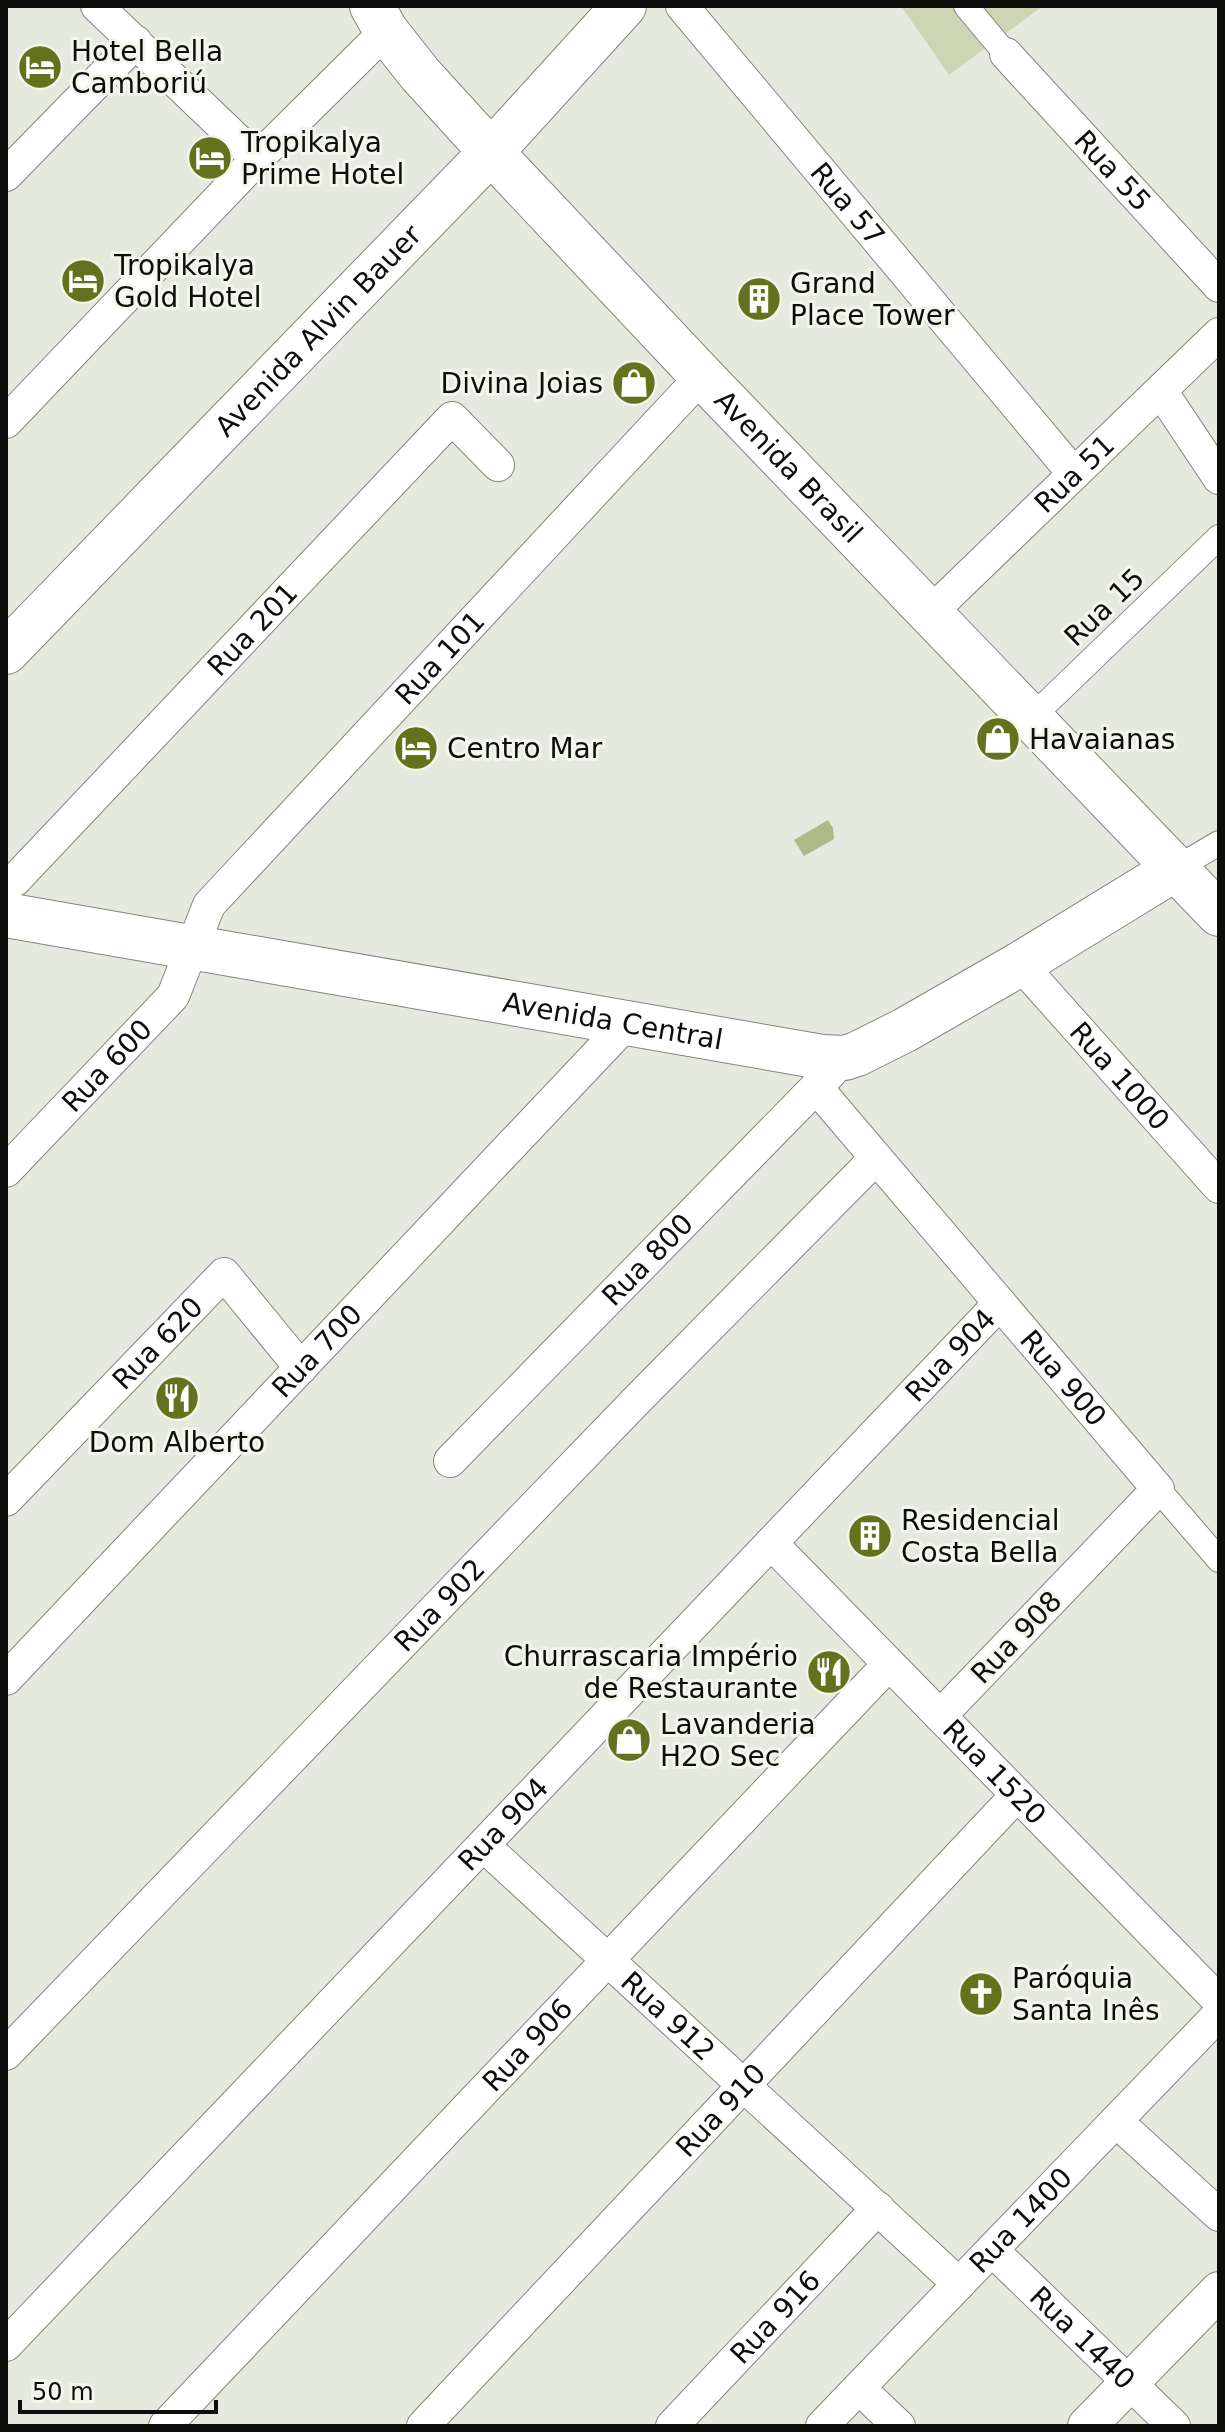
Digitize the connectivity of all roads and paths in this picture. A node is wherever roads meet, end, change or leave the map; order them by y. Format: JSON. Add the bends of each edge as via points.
{"nodes":[{"id":1,"x":97,"y":6,"type":"edge"},
{"id":2,"x":624,"y":6,"type":"edge"},
{"id":3,"x":682,"y":6,"type":"edge"},
{"id":4,"x":966,"y":6,"type":"edge"},
{"id":5,"x":379,"y":18,"type":"edge"},
{"id":6,"x":136,"y":42,"type":"junction"},
{"id":7,"x":1006,"y":54,"type":"joint"},
{"id":8,"x":491,"y":152,"type":"junction"},
{"id":9,"x":257,"y":159,"type":"junction"},
{"id":10,"x":6,"y":175,"type":"edge"},
{"id":11,"x":1219,"y":286,"type":"edge"},
{"id":12,"x":1219,"y":334,"type":"edge"},
{"id":13,"x":702,"y":376,"type":"junction"},
{"id":14,"x":1161,"y":391,"type":"junction"},
{"id":15,"x":6,"y":422,"type":"edge"},
{"id":16,"x":498,"y":465,"type":"dead end"},
{"id":17,"x":1074,"y":474,"type":"junction"},
{"id":18,"x":1219,"y":478,"type":"edge"},
{"id":19,"x":1219,"y":537,"type":"edge"},
{"id":20,"x":929,"y":614,"type":"junction"},
{"id":21,"x":6,"y":652,"type":"edge"},
{"id":22,"x":1030,"y":719,"type":"junction"},
{"id":23,"x":1219,"y":843,"type":"edge"},
{"id":24,"x":1175,"y":869,"type":"junction"},
{"id":25,"x":6,"y":886,"type":"edge"},
{"id":26,"x":1219,"y":914,"type":"edge"},
{"id":27,"x":6,"y":915,"type":"edge"},
{"id":28,"x":191,"y":948,"type":"junction"},
{"id":29,"x":1020,"y":964,"type":"junction"},
{"id":30,"x":627,"y":1023,"type":"junction"},
{"id":31,"x":830,"y":1073,"type":"junction"},
{"id":32,"x":876,"y":1158,"type":"junction"},
{"id":33,"x":6,"y":1171,"type":"edge"},
{"id":34,"x":1219,"y":1187,"type":"edge"},
{"id":35,"x":1000,"y":1303,"type":"junction"},
{"id":36,"x":301,"y":1368,"type":"junction"},
{"id":37,"x":450,"y":1461,"type":"dead end"},
{"id":38,"x":1158,"y":1489,"type":"junction"},
{"id":39,"x":6,"y":1500,"type":"edge"},
{"id":40,"x":771,"y":1543,"type":"junction"},
{"id":41,"x":1219,"y":1560,"type":"edge"},
{"id":42,"x":889,"y":1664,"type":"junction"},
{"id":43,"x":6,"y":1679,"type":"edge"},
{"id":44,"x":940,"y":1716,"type":"junction"},
{"id":45,"x":1017,"y":1795,"type":"junction"},
{"id":46,"x":483,"y":1845,"type":"junction"},
{"id":47,"x":608,"y":1960,"type":"junction"},
{"id":48,"x":1219,"y":2001,"type":"edge"},
{"id":49,"x":1219,"y":2014,"type":"edge"},
{"id":50,"x":6,"y":2054,"type":"edge"},
{"id":51,"x":744,"y":2085,"type":"junction"},
{"id":52,"x":1116,"y":2121,"type":"junction"},
{"id":53,"x":878,"y":2208,"type":"junction"},
{"id":54,"x":1219,"y":2215,"type":"edge"},
{"id":55,"x":992,"y":2250,"type":"junction"},
{"id":56,"x":959,"y":2284,"type":"junction"},
{"id":57,"x":1219,"y":2291,"type":"edge"},
{"id":58,"x":6,"y":2345,"type":"edge"},
{"id":59,"x":1129,"y":2383,"type":"junction"},
{"id":60,"x":859,"y":2388,"type":"junction"},
{"id":61,"x":165,"y":2426,"type":"edge"},
{"id":62,"x":423,"y":2426,"type":"edge"},
{"id":63,"x":672,"y":2426,"type":"edge"},
{"id":64,"x":822,"y":2426,"type":"edge"},
{"id":65,"x":899,"y":2426,"type":"edge"},
{"id":66,"x":1087,"y":2426,"type":"edge"},
{"id":67,"x":1174,"y":2426,"type":"edge"}],
"edges":[{"from":1,"to":6,"type":"street"},
{"from":2,"to":8,"type":"main road","name":"Avenida Alvin Bauer"},
{"from":3,"to":17,"type":"street","name":"Rua 57"},
{"from":4,"to":7,"type":"street"},
{"from":5,"to":8,"type":"main road","name":"Avenida Brasil","via":[[420,74]]},
{"from":5,"to":9,"type":"street"},
{"from":6,"to":9,"type":"street"},
{"from":6,"to":10,"type":"street"},
{"from":7,"to":11,"type":"street","name":"Rua 55"},
{"from":8,"to":13,"type":"main road","name":"Avenida Brasil"},
{"from":8,"to":21,"type":"main road","name":"Avenida Alvin Bauer"},
{"from":9,"to":15,"type":"street"},
{"from":12,"to":14,"type":"street","name":"Rua 51"},
{"from":13,"to":20,"type":"main road","name":"Avenida Brasil"},
{"from":13,"to":28,"type":"street","name":"Rua 101","via":[[209,905]]},
{"from":14,"to":17,"type":"street","name":"Rua 51"},
{"from":14,"to":18,"type":"street"},
{"from":16,"to":25,"type":"street","name":"Rua 201","via":[[452,418]]},
{"from":17,"to":20,"type":"street","name":"Rua 51"},
{"from":19,"to":22,"type":"street","name":"Rua 15"},
{"from":20,"to":22,"type":"main road","name":"Avenida Brasil"},
{"from":22,"to":24,"type":"main road","name":"Avenida Brasil"},
{"from":23,"to":24,"type":"street"},
{"from":24,"to":26,"type":"main road","name":"Avenida Brasil"},
{"from":24,"to":29,"type":"main road","name":"Avenida Central"},
{"from":27,"to":28,"type":"main road","name":"Avenida Central"},
{"from":28,"to":30,"type":"main road","name":"Avenida Central"},
{"from":28,"to":33,"type":"street","name":"Rua 600","via":[[173,996]]},
{"from":29,"to":31,"type":"main road","name":"Avenida Central"},
{"from":29,"to":34,"type":"street","name":"Rua 1000"},
{"from":30,"to":31,"type":"main road","name":"Avenida Central","via":[[822,1057]]},
{"from":30,"to":36,"type":"street","name":"Rua 700"},
{"from":31,"to":32,"type":"street","name":"Rua 900"},
{"from":31,"to":37,"type":"street","name":"Rua 800"},
{"from":32,"to":35,"type":"street","name":"Rua 900"},
{"from":32,"to":50,"type":"street","name":"Rua 902"},
{"from":35,"to":38,"type":"street","name":"Rua 900"},
{"from":35,"to":40,"type":"street","name":"Rua 904"},
{"from":36,"to":39,"type":"street","name":"Rua 620","via":[[224,1274]]},
{"from":36,"to":43,"type":"street","name":"Rua 700"},
{"from":38,"to":41,"type":"street","name":"Rua 900"},
{"from":38,"to":44,"type":"street","name":"Rua 908"},
{"from":40,"to":42,"type":"street","name":"Rua 1520"},
{"from":40,"to":46,"type":"street","name":"Rua 904"},
{"from":42,"to":44,"type":"street","name":"Rua 1520"},
{"from":42,"to":47,"type":"street","name":"Rua 906"},
{"from":44,"to":45,"type":"street","name":"Rua 1520"},
{"from":45,"to":48,"type":"street","name":"Rua 1520"},
{"from":45,"to":51,"type":"street","name":"Rua 910"},
{"from":46,"to":47,"type":"street","name":"Rua 912"},
{"from":46,"to":58,"type":"street","name":"Rua 904"},
{"from":47,"to":51,"type":"street","name":"Rua 912"},
{"from":47,"to":61,"type":"street","name":"Rua 906"},
{"from":49,"to":52,"type":"street","name":"Rua 1400"},
{"from":51,"to":53,"type":"street","name":"Rua 912"},
{"from":51,"to":62,"type":"street","name":"Rua 910"},
{"from":52,"to":54,"type":"street"},
{"from":52,"to":55,"type":"street","name":"Rua 1400"},
{"from":53,"to":56,"type":"street","name":"Rua 912"},
{"from":53,"to":63,"type":"street","name":"Rua 916"},
{"from":55,"to":56,"type":"street","name":"Rua 1400"},
{"from":55,"to":59,"type":"street","name":"Rua 1440"},
{"from":56,"to":60,"type":"street","name":"Rua 1400"},
{"from":57,"to":59,"type":"street"},
{"from":59,"to":66,"type":"street"},
{"from":59,"to":67,"type":"street","name":"Rua 1440"},
{"from":60,"to":64,"type":"street","name":"Rua 1400"},
{"from":60,"to":65,"type":"street"}]}
